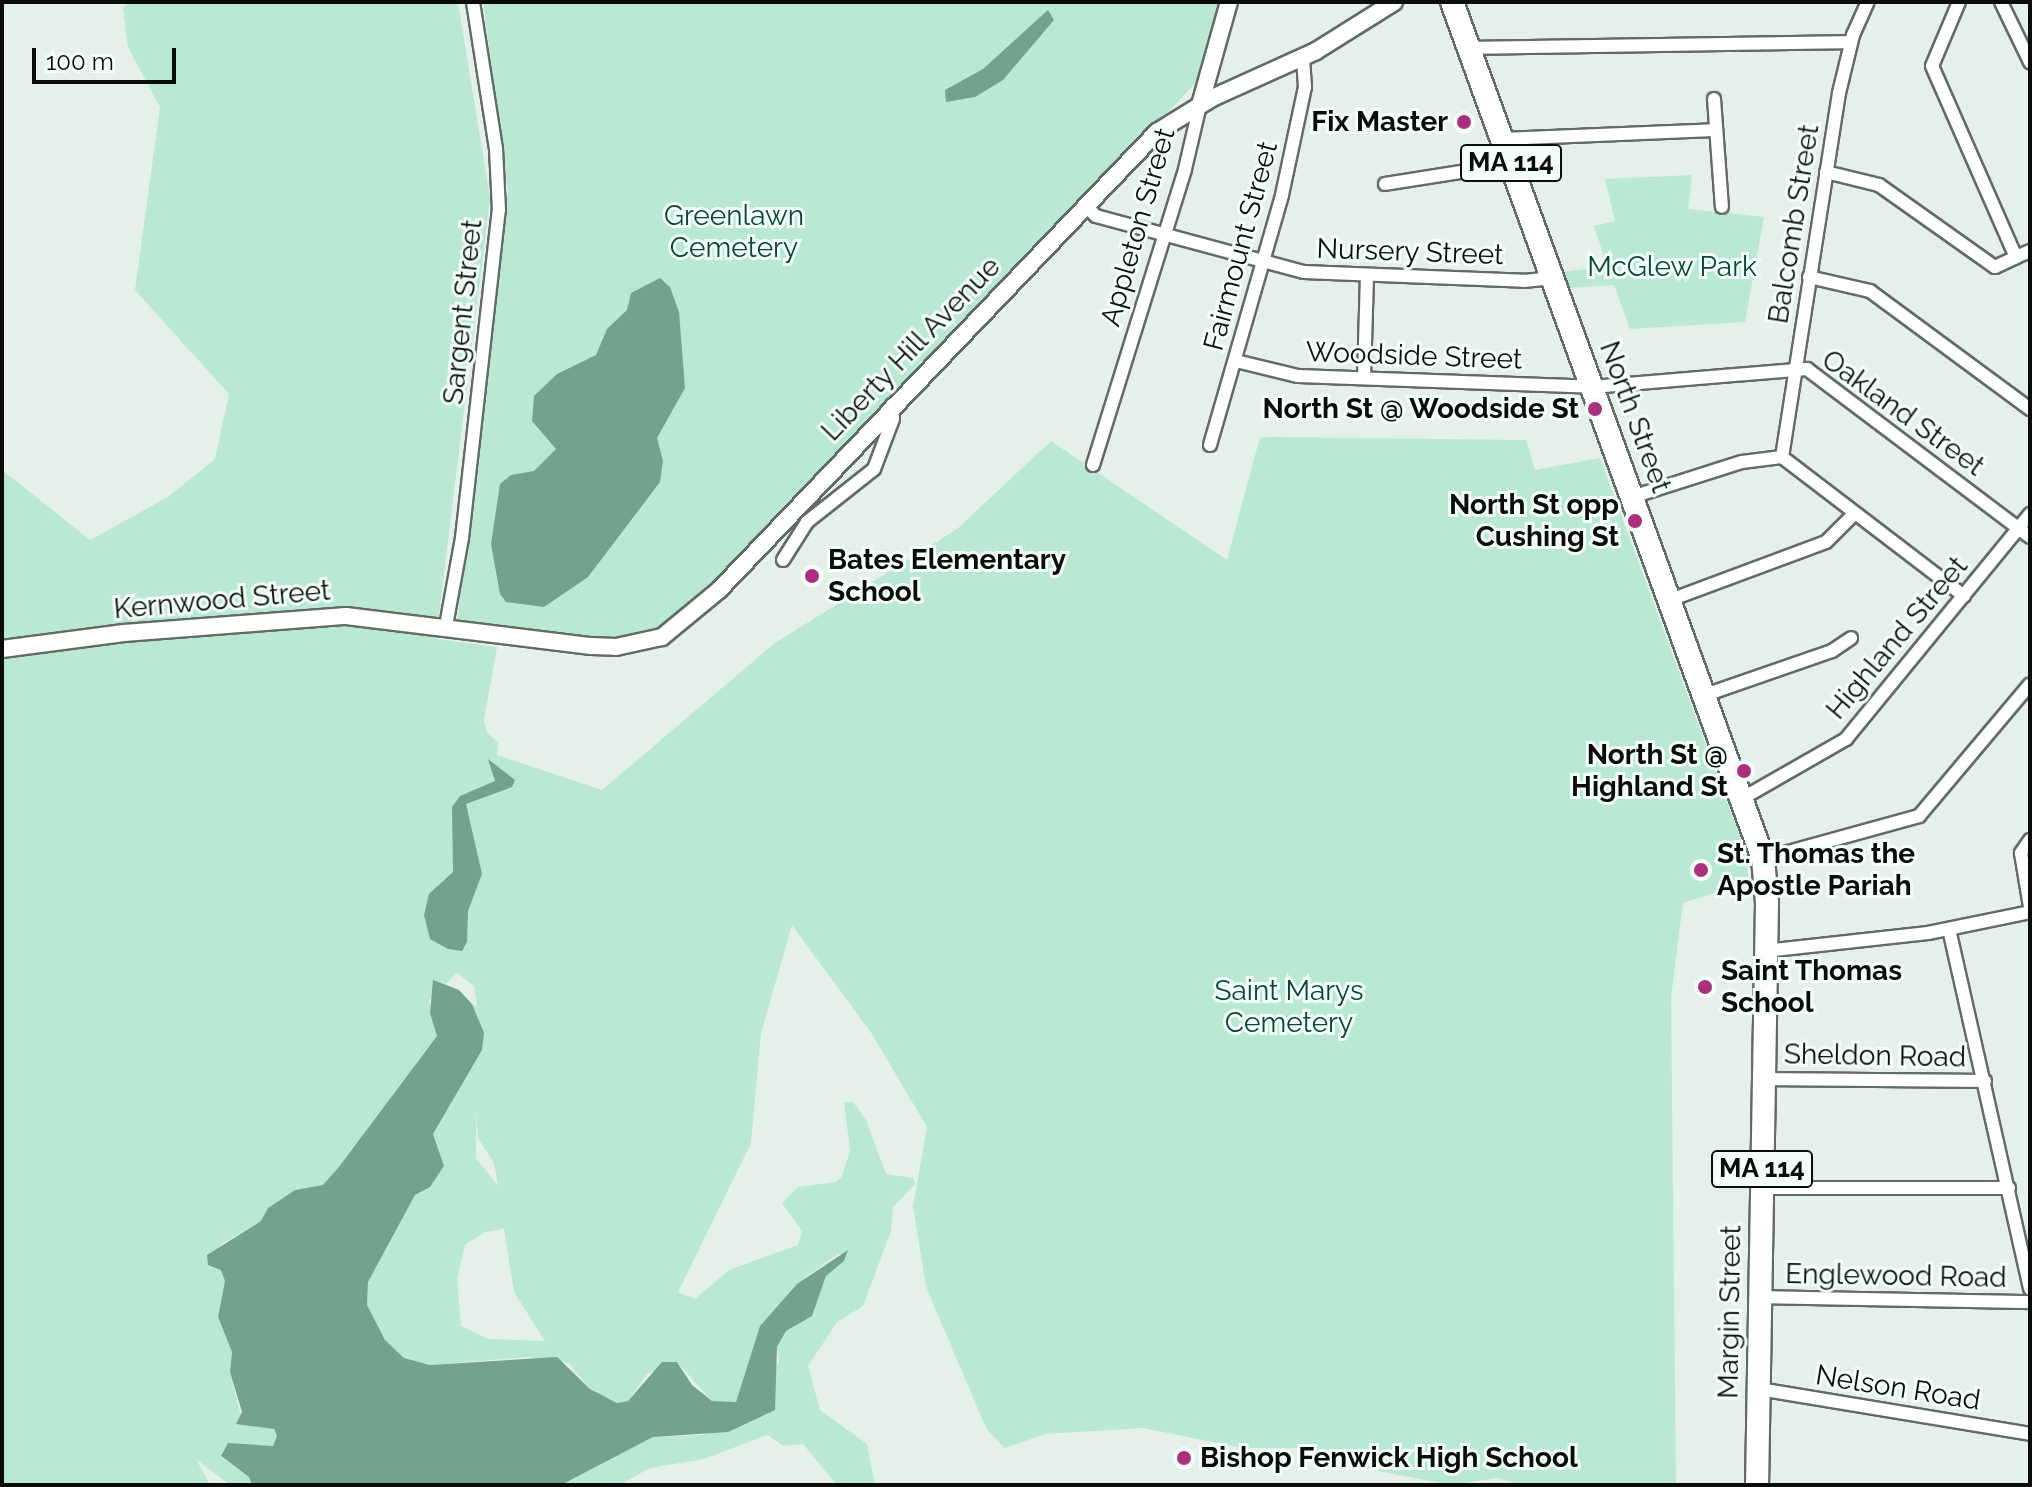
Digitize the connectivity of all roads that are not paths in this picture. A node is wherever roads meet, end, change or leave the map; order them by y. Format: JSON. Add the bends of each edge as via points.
{"nodes":[{"id":1,"x":473,"y":2,"type":"edge"},
{"id":2,"x":1229,"y":2,"type":"edge"},
{"id":3,"x":1394,"y":2,"type":"edge"},
{"id":4,"x":1452,"y":2,"type":"edge"},
{"id":5,"x":1868,"y":2,"type":"edge"},
{"id":6,"x":1959,"y":2,"type":"edge"},
{"id":7,"x":2001,"y":2,"type":"edge"},
{"id":8,"x":1851,"y":42,"type":"junction"},
{"id":9,"x":1469,"y":48,"type":"junction"},
{"id":10,"x":1303,"y":57,"type":"junction"},
{"id":11,"x":2030,"y":62,"type":"edge"},
{"id":12,"x":1714,"y":99,"type":"dead end"},
{"id":13,"x":1200,"y":105,"type":"junction"},
{"id":14,"x":1714,"y":130,"type":"junction"},
{"id":15,"x":1502,"y":139,"type":"junction"},
{"id":16,"x":1511,"y":164,"type":"junction"},
{"id":17,"x":1826,"y":172,"type":"junction"},
{"id":18,"x":1385,"y":184,"type":"dead end"},
{"id":19,"x":1086,"y":206,"type":"junction"},
{"id":20,"x":1722,"y":207,"type":"dead end"},
{"id":21,"x":1165,"y":237,"type":"junction"},
{"id":22,"x":2030,"y":251,"type":"edge"},
{"id":23,"x":2016,"y":257,"type":"junction"},
{"id":24,"x":1266,"y":261,"type":"junction"},
{"id":25,"x":1367,"y":277,"type":"junction"},
{"id":26,"x":1809,"y":277,"type":"junction"},
{"id":27,"x":1553,"y":278,"type":"junction"},
{"id":28,"x":1236,"y":361,"type":"junction"},
{"id":29,"x":1795,"y":368,"type":"junction"},
{"id":30,"x":1364,"y":377,"type":"junction"},
{"id":31,"x":1592,"y":387,"type":"junction"},
{"id":32,"x":892,"y":405,"type":"junction"},
{"id":33,"x":2030,"y":409,"type":"edge"},
{"id":34,"x":1210,"y":445,"type":"dead end"},
{"id":35,"x":1782,"y":457,"type":"junction"},
{"id":36,"x":1093,"y":465,"type":"dead end"},
{"id":37,"x":1632,"y":497,"type":"junction"},
{"id":38,"x":1854,"y":514,"type":"junction"},
{"id":39,"x":2030,"y":514,"type":"edge"},
{"id":40,"x":2025,"y":533,"type":"edge"},
{"id":41,"x":783,"y":560,"type":"dead end"},
{"id":42,"x":1964,"y":596,"type":"junction"},
{"id":43,"x":1670,"y":600,"type":"junction"},
{"id":44,"x":446,"y":626,"type":"junction"},
{"id":45,"x":1851,"y":638,"type":"dead end"},
{"id":46,"x":2,"y":649,"type":"edge"},
{"id":47,"x":2030,"y":684,"type":"edge"},
{"id":48,"x":1705,"y":695,"type":"junction"},
{"id":49,"x":1743,"y":798,"type":"junction"},
{"id":50,"x":2030,"y":840,"type":"edge"},
{"id":51,"x":1762,"y":856,"type":"junction"},
{"id":52,"x":2030,"y":910,"type":"edge"},
{"id":53,"x":1949,"y":929,"type":"junction"},
{"id":54,"x":1765,"y":951,"type":"junction"},
{"id":55,"x":1764,"y":1079,"type":"junction"},
{"id":56,"x":1985,"y":1081,"type":"junction"},
{"id":57,"x":1762,"y":1188,"type":"junction"},
{"id":58,"x":2009,"y":1188,"type":"junction"},
{"id":59,"x":2030,"y":1289,"type":"edge"},
{"id":60,"x":1760,"y":1297,"type":"junction"},
{"id":61,"x":2030,"y":1302,"type":"edge"},
{"id":62,"x":1759,"y":1389,"type":"junction"},
{"id":63,"x":2030,"y":1434,"type":"edge"},
{"id":64,"x":1762,"y":1484,"type":"edge"}],
"edges":[{"from":1,"to":44,"type":"street","name":"Sargent Street","via":[[496,149],[499,210],[462,538]]},
{"from":2,"to":13,"type":"main road","name":"Appleton Street"},
{"from":3,"to":10,"type":"main road","name":"Liberty Hill Avenue"},
{"from":4,"to":9,"type":"highway","name":"North Street","number":"MA 114"},
{"from":5,"to":8,"type":"street","name":"Balcomb Street"},
{"from":6,"to":23,"type":"street","via":[[1932,66]]},
{"from":7,"to":11,"type":"street"},
{"from":8,"to":9,"type":"street"},
{"from":8,"to":17,"type":"street","name":"Balcomb Street"},
{"from":9,"to":15,"type":"highway","name":"North Street","number":"MA 114"},
{"from":10,"to":13,"type":"main road","name":"Liberty Hill Avenue"},
{"from":10,"to":24,"type":"street","name":"Fairmount Street","via":[[1305,87]]},
{"from":12,"to":14,"type":"street"},
{"from":13,"to":19,"type":"main road","name":"Liberty Hill Avenue","via":[[1157,132]]},
{"from":13,"to":21,"type":"street","name":"Appleton Street"},
{"from":14,"to":15,"type":"street"},
{"from":14,"to":20,"type":"street","via":[[1722,154]]},
{"from":15,"to":16,"type":"highway","name":"North Street","number":"MA 114"},
{"from":16,"to":18,"type":"street"},
{"from":16,"to":27,"type":"highway","name":"North Street","number":"MA 114"},
{"from":17,"to":23,"type":"street","via":[[1879,185],[1995,267]]},
{"from":17,"to":26,"type":"street","name":"Balcomb Street"},
{"from":19,"to":21,"type":"street","name":"Nursery Street","via":[[1096,216]]},
{"from":19,"to":32,"type":"main road","name":"Liberty Hill Avenue"},
{"from":21,"to":24,"type":"street","name":"Nursery Street"},
{"from":21,"to":36,"type":"street","name":"Appleton Street"},
{"from":22,"to":23,"type":"street"},
{"from":24,"to":25,"type":"street","name":"Nursery Street","via":[[1304,272]]},
{"from":24,"to":28,"type":"street","name":"Fairmount Street"},
{"from":25,"to":27,"type":"street","name":"Nursery Street"},
{"from":25,"to":30,"type":"street"},
{"from":26,"to":29,"type":"street","name":"Balcomb Street"},
{"from":26,"to":33,"type":"street","via":[[1870,291]]},
{"from":27,"to":31,"type":"highway","name":"North Street","number":"MA 114"},
{"from":28,"to":30,"type":"street","name":"Woodside Street","via":[[1285,375]]},
{"from":28,"to":34,"type":"street","name":"Fairmount Street"},
{"from":29,"to":31,"type":"street","name":"Oakland Street"},
{"from":29,"to":35,"type":"street","name":"Balcomb Street"},
{"from":29,"to":40,"type":"street","name":"Oakland Street","via":[[1816,374]]},
{"from":30,"to":31,"type":"street","name":"Woodside Street"},
{"from":31,"to":37,"type":"highway","name":"North Street","number":"MA 114"},
{"from":32,"to":41,"type":"street","via":[[893,419],[874,469],[807,522]]},
{"from":32,"to":44,"type":"main road","name":"Liberty Hill Avenue","via":[[719,590],[662,637],[616,647],[591,646]]},
{"from":35,"to":37,"type":"street","via":[[1742,462]]},
{"from":35,"to":38,"type":"street"},
{"from":37,"to":43,"type":"highway","name":"North Street","number":"MA 114"},
{"from":38,"to":42,"type":"street"},
{"from":38,"to":43,"type":"street","via":[[1826,542]]},
{"from":39,"to":40,"type":"street","name":"Highland Street"},
{"from":40,"to":42,"type":"street","name":"Highland Street"},
{"from":42,"to":49,"type":"street","name":"Highland Street","via":[[1846,739]]},
{"from":43,"to":48,"type":"highway","name":"North Street","number":"MA 114"},
{"from":44,"to":46,"type":"main road","name":"Kernwood Street","via":[[346,616],[287,618]]},
{"from":45,"to":48,"type":"street","via":[[1832,651]]},
{"from":47,"to":51,"type":"street","via":[[1919,816]]},
{"from":48,"to":49,"type":"highway","name":"North Street","number":"MA 114"},
{"from":49,"to":51,"type":"highway","name":"North Street","number":"MA 114"},
{"from":50,"to":52,"type":"street","via":[[2021,853]]},
{"from":51,"to":54,"type":"highway","name":"Margin Street","number":"MA 114"},
{"from":52,"to":53,"type":"street"},
{"from":53,"to":54,"type":"street"},
{"from":53,"to":56,"type":"street"},
{"from":54,"to":55,"type":"highway","name":"Margin Street","number":"MA 114"},
{"from":55,"to":56,"type":"street","name":"Sheldon Road"},
{"from":55,"to":57,"type":"highway","name":"Margin Street","number":"MA 114"},
{"from":56,"to":58,"type":"street"},
{"from":57,"to":58,"type":"street"},
{"from":57,"to":60,"type":"highway","name":"Margin Street","number":"MA 114"},
{"from":58,"to":59,"type":"street"},
{"from":60,"to":61,"type":"street","name":"Englewood Road"},
{"from":60,"to":62,"type":"highway","name":"Margin Street","number":"MA 114"},
{"from":62,"to":63,"type":"street","name":"Nelson Road"},
{"from":62,"to":64,"type":"highway","name":"Margin Street","number":"MA 114"}]}
